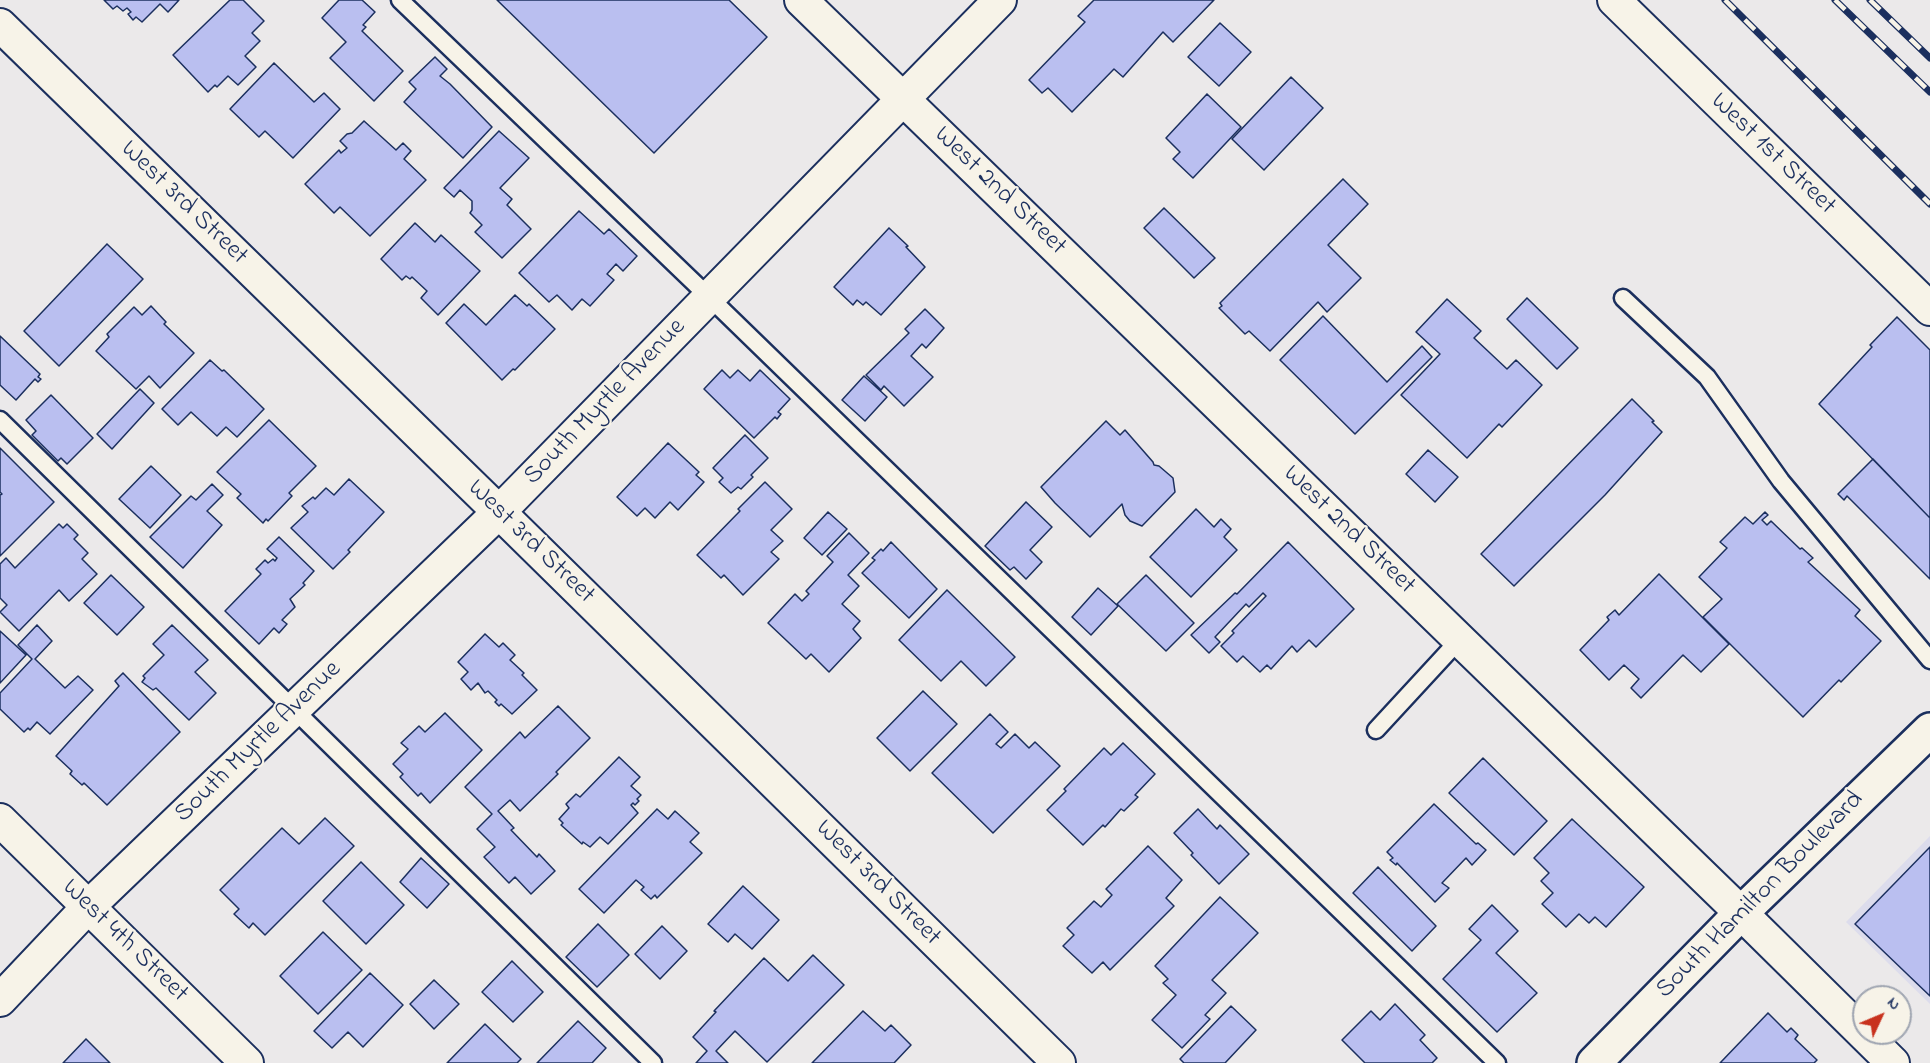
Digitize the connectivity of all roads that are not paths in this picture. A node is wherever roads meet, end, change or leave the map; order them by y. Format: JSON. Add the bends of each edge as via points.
{"nodes":[{"id":1,"x":400,"y":0,"type":"edge"},
{"id":2,"x":801,"y":0,"type":"edge"},
{"id":3,"x":1000,"y":0,"type":"edge"},
{"id":4,"x":1614,"y":0,"type":"edge"},
{"id":5,"x":0,"y":25,"type":"edge"},
{"id":6,"x":903,"y":99,"type":"junction"},
{"id":7,"x":709,"y":297,"type":"junction"},
{"id":8,"x":1623,"y":298,"type":"dead end"},
{"id":9,"x":1930,"y":309,"type":"edge"},
{"id":10,"x":0,"y":420,"type":"edge"},
{"id":11,"x":499,"y":512,"type":"junction"},
{"id":12,"x":1460,"y":639,"type":"junction"},
{"id":13,"x":1930,"y":660,"type":"edge"},
{"id":14,"x":294,"y":709,"type":"junction"},
{"id":15,"x":1376,"y":730,"type":"dead end"},
{"id":16,"x":1930,"y":730,"type":"edge"},
{"id":17,"x":0,"y":820,"type":"edge"},
{"id":18,"x":88,"y":907,"type":"junction"},
{"id":19,"x":1741,"y":913,"type":"junction"},
{"id":20,"x":0,"y":1000,"type":"edge"},
{"id":21,"x":248,"y":1063,"type":"edge"},
{"id":22,"x":653,"y":1063,"type":"edge"},
{"id":23,"x":1059,"y":1063,"type":"edge"},
{"id":24,"x":1497,"y":1063,"type":"edge"},
{"id":25,"x":1594,"y":1063,"type":"edge"},
{"id":26,"x":1893,"y":1063,"type":"edge"}],
"edges":[{"from":1,"to":7,"type":"lane"},
{"from":2,"to":6,"type":"street","name":"West 2nd Street"},
{"from":3,"to":6,"type":"street","name":"South Myrtle Avenue"},
{"from":4,"to":9,"type":"street","name":"West 1st Street"},
{"from":5,"to":11,"type":"street","name":"West 3rd Street"},
{"from":6,"to":7,"type":"street","name":"South Myrtle Avenue"},
{"from":6,"to":12,"type":"street","name":"West 2nd Street"},
{"from":7,"to":11,"type":"street","name":"South Myrtle Avenue"},
{"from":7,"to":24,"type":"lane"},
{"from":8,"to":13,"type":"lane","via":[[1707,376],[1781,481]]},
{"from":10,"to":14,"type":"lane"},
{"from":11,"to":14,"type":"street","name":"South Myrtle Avenue"},
{"from":11,"to":23,"type":"street","name":"West 3rd Street"},
{"from":12,"to":15,"type":"lane"},
{"from":12,"to":19,"type":"street","name":"West 2nd Street"},
{"from":14,"to":18,"type":"street","name":"South Myrtle Avenue"},
{"from":14,"to":22,"type":"lane"},
{"from":16,"to":19,"type":"street","name":"South Hamilton Boulevard"},
{"from":17,"to":18,"type":"street","name":"West 4th Street"},
{"from":18,"to":20,"type":"street","name":"South Myrtle Avenue"},
{"from":18,"to":21,"type":"street","name":"West 4th Street"},
{"from":19,"to":25,"type":"street","name":"South Hamilton Boulevard"},
{"from":19,"to":26,"type":"street","name":"West 2nd Street"}]}
